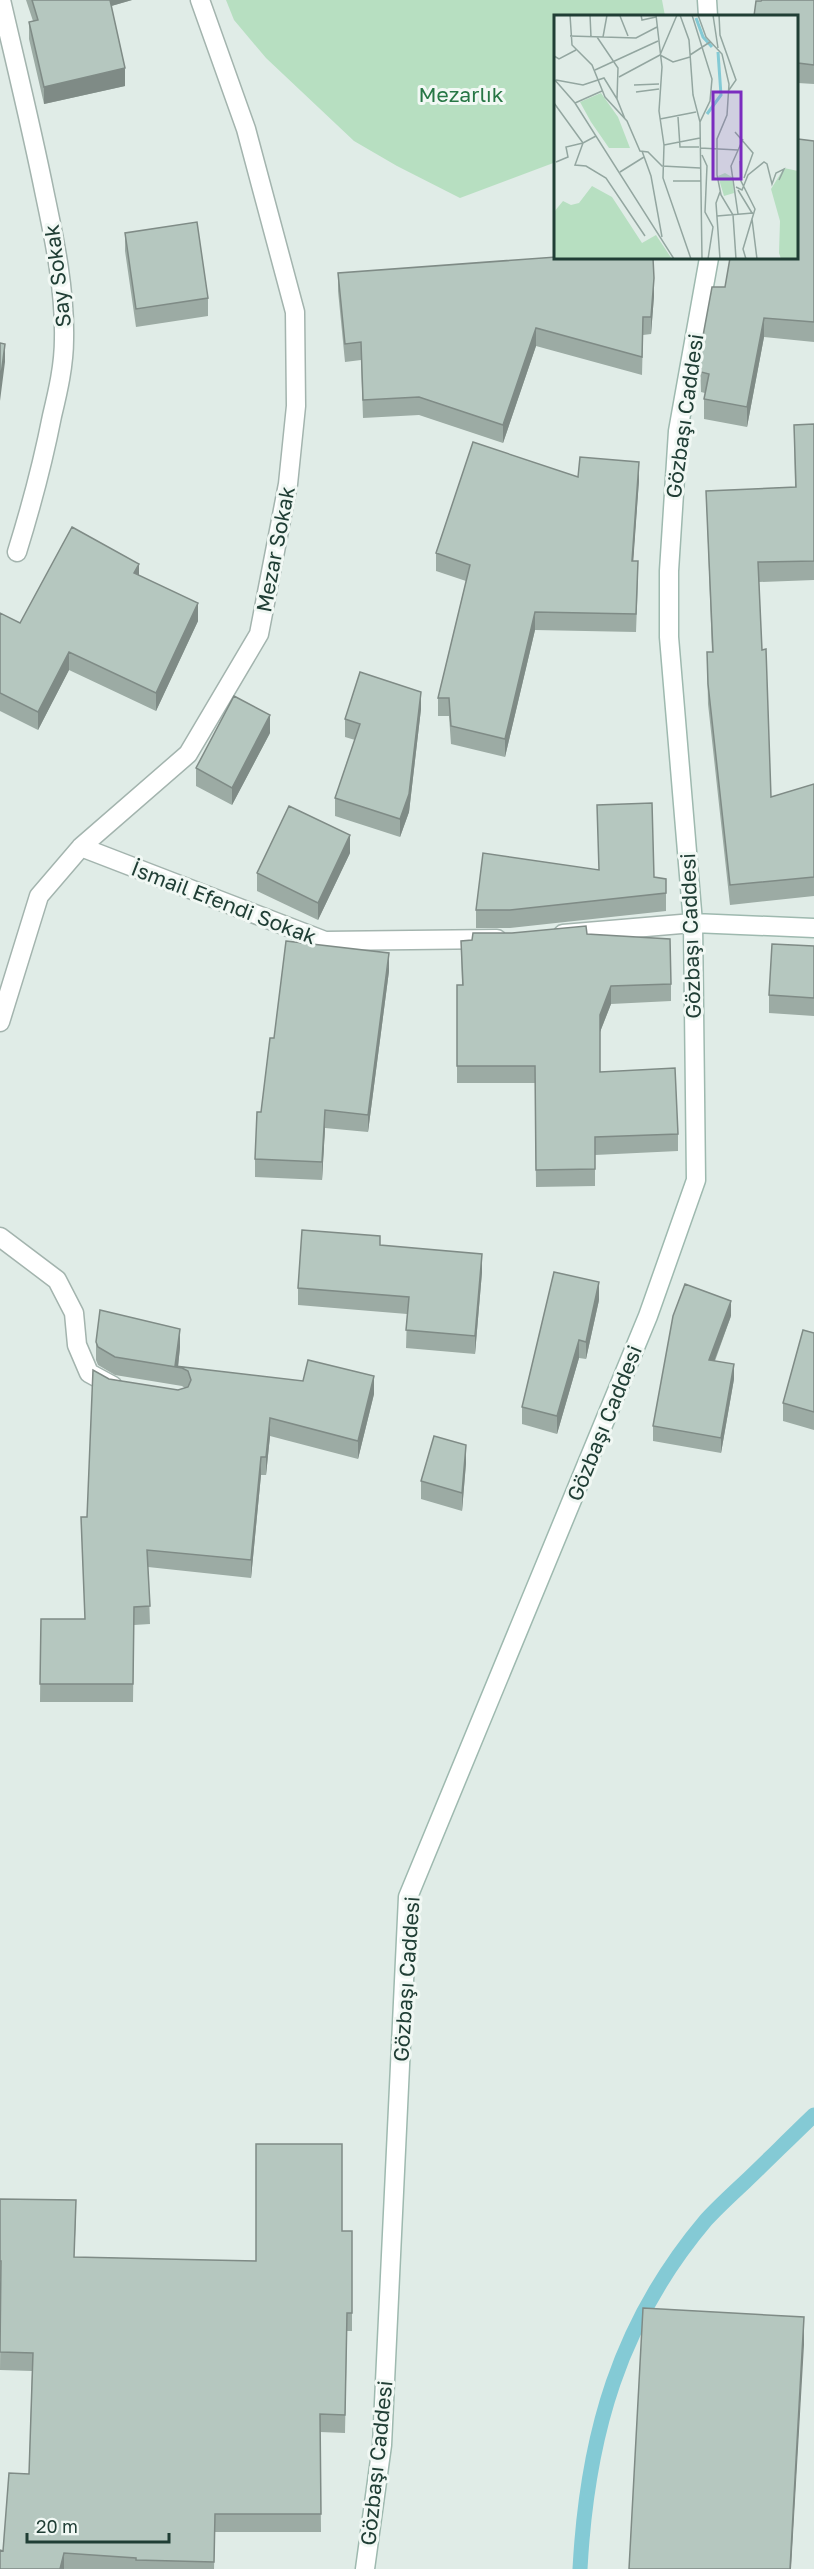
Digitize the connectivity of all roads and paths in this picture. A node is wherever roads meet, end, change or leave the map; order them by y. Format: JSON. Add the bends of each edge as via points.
{"nodes":[{"id":1,"x":1,"y":0,"type":"edge"},
{"id":2,"x":200,"y":0,"type":"edge"},
{"id":3,"x":707,"y":0,"type":"edge"},
{"id":4,"x":708,"y":15,"type":"edge"},
{"id":5,"x":709,"y":260,"type":"edge"},
{"id":6,"x":17,"y":552,"type":"dead end"},
{"id":7,"x":81,"y":848,"type":"junction"},
{"id":8,"x":693,"y":923,"type":"junction"},
{"id":9,"x":814,"y":928,"type":"edge"},
{"id":10,"x":545,"y":936,"type":"edge"},
{"id":11,"x":511,"y":939,"type":"edge"},
{"id":12,"x":0,"y":1022,"type":"edge"},
{"id":13,"x":0,"y":1237,"type":"edge"},
{"id":14,"x":134,"y":1389,"type":"edge"},
{"id":15,"x":365,"y":2569,"type":"edge"}],
"edges":[{"from":1,"to":6,"type":"street","name":"Say Sokak","via":[[54,239],[64,339],[60,378],[37,486]]},
{"from":2,"to":7,"type":"street","name":"Mezar Sokak","via":[[246,129],[295,312],[296,406],[288,484],[259,634],[188,754]]},
{"from":3,"to":4,"type":"street"},
{"from":5,"to":8,"type":"street","name":"Gözbaşı Caddesi","via":[[678,431],[669,571],[669,637]]},
{"from":7,"to":11,"type":"street","name":"İsmail Efendi Sokak","via":[[325,941]]},
{"from":7,"to":12,"type":"street","name":"Mezar Sokak","via":[[39,896]]},
{"from":8,"to":9,"type":"street"},
{"from":8,"to":10,"type":"street"},
{"from":8,"to":15,"type":"street","name":"Gözbaşı Caddesi","via":[[696,1180],[648,1316],[408,1897],[382,2445]]},
{"from":13,"to":14,"type":"street","via":[[57,1280],[74,1313],[77,1345],[89,1373],[111,1386]]}]}
